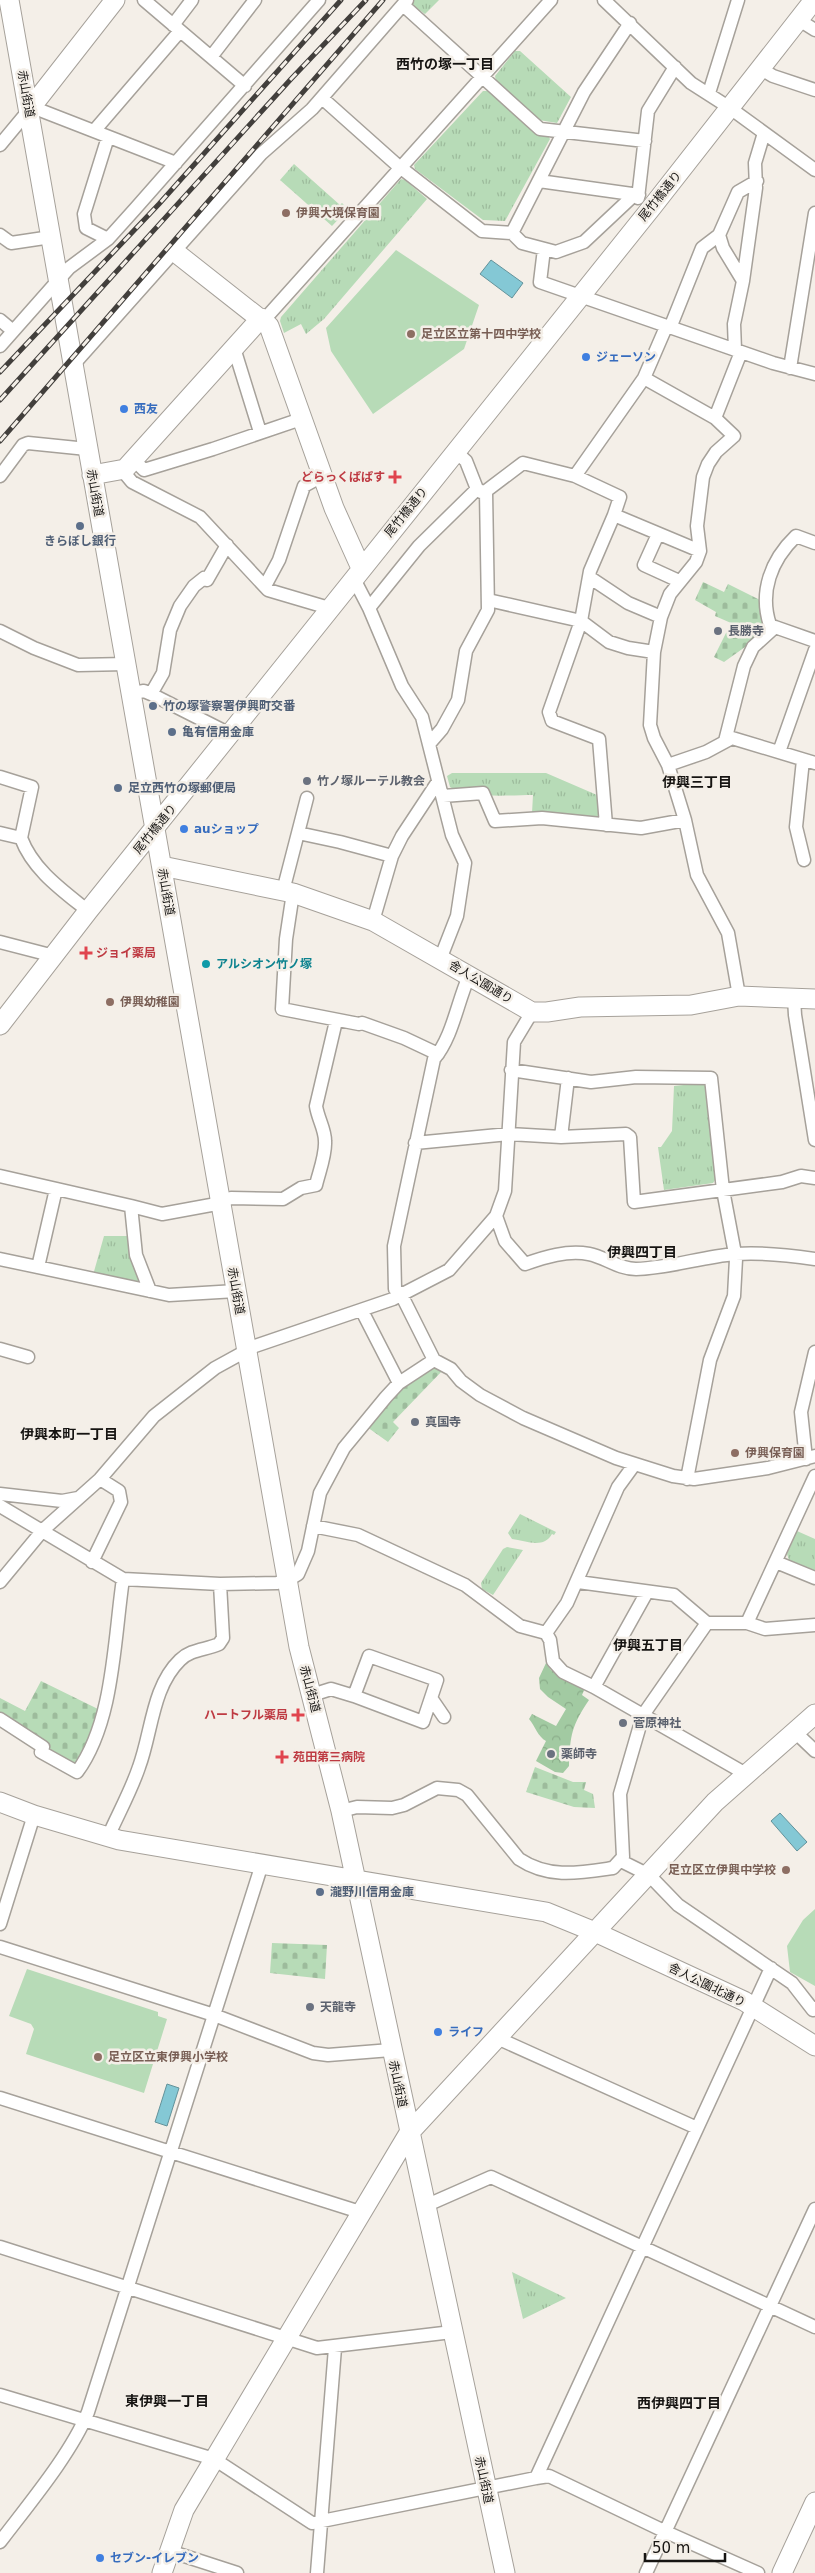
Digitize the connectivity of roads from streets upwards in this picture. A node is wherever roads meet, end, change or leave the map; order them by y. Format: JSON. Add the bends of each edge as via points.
{"nodes":[{"id":1,"x":9,"y":0,"type":"edge"},
{"id":2,"x":114,"y":0,"type":"edge"},
{"id":3,"x":144,"y":0,"type":"edge"},
{"id":4,"x":192,"y":0,"type":"edge"},
{"id":5,"x":255,"y":0,"type":"edge"},
{"id":6,"x":551,"y":0,"type":"edge"},
{"id":7,"x":604,"y":0,"type":"edge"},
{"id":8,"x":738,"y":0,"type":"edge"},
{"id":9,"x":814,"y":0,"type":"edge"},
{"id":10,"x":313,"y":2,"type":"edge"},
{"id":11,"x":405,"y":3,"type":"edge"},
{"id":12,"x":799,"y":20,"type":"junction"},
{"id":13,"x":630,"y":23,"type":"junction"},
{"id":14,"x":176,"y":28,"type":"junction"},
{"id":15,"x":815,"y":30,"type":"edge"},
{"id":16,"x":211,"y":57,"type":"junction"},
{"id":17,"x":675,"y":67,"type":"junction"},
{"id":18,"x":761,"y":68,"type":"junction"},
{"id":19,"x":482,"y":78,"type":"junction"},
{"id":20,"x":245,"y":86,"type":"junction"},
{"id":21,"x":815,"y":90,"type":"edge"},
{"id":22,"x":709,"y":93,"type":"junction"},
{"id":23,"x":322,"y":98,"type":"junction"},
{"id":24,"x":30,"y":108,"type":"junction"},
{"id":25,"x":730,"y":108,"type":"junction"},
{"id":26,"x":94,"y":131,"type":"junction"},
{"id":27,"x":564,"y":132,"type":"junction"},
{"id":28,"x":764,"y":133,"type":"junction"},
{"id":29,"x":108,"y":137,"type":"junction"},
{"id":30,"x":645,"y":141,"type":"junction"},
{"id":31,"x":0,"y":146,"type":"edge"},
{"id":32,"x":176,"y":163,"type":"junction"},
{"id":33,"x":400,"y":168,"type":"junction"},
{"id":34,"x":815,"y":170,"type":"edge"},
{"id":35,"x":539,"y":181,"type":"junction"},
{"id":36,"x":757,"y":181,"type":"junction"},
{"id":37,"x":638,"y":198,"type":"junction"},
{"id":38,"x":815,"y":213,"type":"edge"},
{"id":39,"x":512,"y":233,"type":"junction"},
{"id":40,"x":0,"y":235,"type":"edge"},
{"id":41,"x":718,"y":235,"type":"junction"},
{"id":42,"x":51,"y":237,"type":"junction"},
{"id":43,"x":108,"y":238,"type":"junction"},
{"id":44,"x":544,"y":249,"type":"junction"},
{"id":45,"x":174,"y":252,"type":"junction"},
{"id":46,"x":59,"y":278,"type":"junction"},
{"id":47,"x":743,"y":281,"type":"junction"},
{"id":48,"x":579,"y":296,"type":"junction"},
{"id":49,"x":262,"y":319,"type":"junction"},
{"id":50,"x":0,"y":320,"type":"edge"},
{"id":51,"x":668,"y":327,"type":"junction"},
{"id":52,"x":13,"y":331,"type":"junction"},
{"id":53,"x":0,"y":346,"type":"edge"},
{"id":54,"x":234,"y":348,"type":"junction"},
{"id":55,"x":738,"y":351,"type":"junction"},
{"id":56,"x":74,"y":364,"type":"junction"},
{"id":57,"x":790,"y":368,"type":"junction"},
{"id":58,"x":815,"y":374,"type":"edge"},
{"id":59,"x":644,"y":378,"type":"junction"},
{"id":60,"x":304,"y":418,"type":"junction"},
{"id":61,"x":715,"y":418,"type":"junction"},
{"id":62,"x":260,"y":432,"type":"junction"},
{"id":63,"x":87,"y":449,"type":"junction"},
{"id":64,"x":455,"y":451,"type":"junction"},
{"id":65,"x":128,"y":465,"type":"junction"},
{"id":66,"x":92,"y":475,"type":"junction"},
{"id":67,"x":324,"y":475,"type":"junction"},
{"id":68,"x":0,"y":476,"type":"edge"},
{"id":69,"x":575,"y":476,"type":"junction"},
{"id":70,"x":481,"y":490,"type":"junction"},
{"id":71,"x":614,"y":515,"type":"junction"},
{"id":72,"x":658,"y":534,"type":"junction"},
{"id":73,"x":815,"y":543,"type":"edge"},
{"id":74,"x":227,"y":545,"type":"junction"},
{"id":75,"x":700,"y":551,"type":"junction"},
{"id":76,"x":358,"y":573,"type":"junction"},
{"id":77,"x":589,"y":576,"type":"junction"},
{"id":78,"x":679,"y":581,"type":"junction"},
{"id":79,"x":265,"y":586,"type":"junction"},
{"id":80,"x":488,"y":600,"type":"junction"},
{"id":81,"x":329,"y":608,"type":"junction"},
{"id":82,"x":369,"y":608,"type":"junction"},
{"id":83,"x":661,"y":617,"type":"junction"},
{"id":84,"x":581,"y":621,"type":"junction"},
{"id":85,"x":775,"y":627,"type":"junction"},
{"id":86,"x":0,"y":631,"type":"edge"},
{"id":87,"x":815,"y":641,"type":"edge"},
{"id":88,"x":815,"y":650,"type":"edge"},
{"id":89,"x":654,"y":652,"type":"junction"},
{"id":90,"x":126,"y":664,"type":"junction"},
{"id":91,"x":142,"y":694,"type":"junction"},
{"id":92,"x":230,"y":734,"type":"junction"},
{"id":93,"x":725,"y":741,"type":"junction"},
{"id":94,"x":429,"y":744,"type":"junction"},
{"id":95,"x":779,"y":752,"type":"junction"},
{"id":96,"x":809,"y":761,"type":"edge"},
{"id":97,"x":668,"y":765,"type":"junction"},
{"id":98,"x":0,"y":778,"type":"edge"},
{"id":99,"x":437,"y":783,"type":"junction"},
{"id":100,"x":443,"y":796,"type":"junction"},
{"id":101,"x":307,"y":798,"type":"dead end"},
{"id":102,"x":685,"y":820,"type":"junction"},
{"id":103,"x":606,"y":825,"type":"junction"},
{"id":104,"x":155,"y":828,"type":"junction"},
{"id":105,"x":0,"y":833,"type":"edge"},
{"id":106,"x":298,"y":833,"type":"junction"},
{"id":107,"x":21,"y":838,"type":"junction"},
{"id":108,"x":392,"y":856,"type":"junction"},
{"id":109,"x":804,"y":860,"type":"dead end"},
{"id":110,"x":162,"y":866,"type":"junction"},
{"id":111,"x":288,"y":892,"type":"junction"},
{"id":112,"x":88,"y":911,"type":"junction"},
{"id":113,"x":373,"y":921,"type":"junction"},
{"id":114,"x":0,"y":942,"type":"edge"},
{"id":115,"x":54,"y":956,"type":"junction"},
{"id":116,"x":441,"y":957,"type":"junction"},
{"id":117,"x":470,"y":976,"type":"junction"},
{"id":118,"x":739,"y":996,"type":"junction"},
{"id":119,"x":794,"y":998,"type":"junction"},
{"id":120,"x":815,"y":999,"type":"edge"},
{"id":121,"x":532,"y":1012,"type":"junction"},
{"id":122,"x":336,"y":1021,"type":"junction"},
{"id":123,"x":0,"y":1025,"type":"edge"},
{"id":124,"x":438,"y":1054,"type":"junction"},
{"id":125,"x":511,"y":1070,"type":"junction"},
{"id":126,"x":568,"y":1078,"type":"junction"},
{"id":127,"x":509,"y":1134,"type":"junction"},
{"id":128,"x":561,"y":1138,"type":"junction"},
{"id":129,"x":815,"y":1140,"type":"edge"},
{"id":130,"x":415,"y":1143,"type":"junction"},
{"id":131,"x":0,"y":1176,"type":"edge"},
{"id":132,"x":815,"y":1178,"type":"edge"},
{"id":133,"x":56,"y":1189,"type":"junction"},
{"id":134,"x":723,"y":1190,"type":"junction"},
{"id":135,"x":221,"y":1201,"type":"junction"},
{"id":136,"x":131,"y":1206,"type":"junction"},
{"id":137,"x":496,"y":1216,"type":"junction"},
{"id":138,"x":733,"y":1254,"type":"junction"},
{"id":139,"x":0,"y":1259,"type":"edge"},
{"id":140,"x":815,"y":1259,"type":"edge"},
{"id":141,"x":38,"y":1267,"type":"junction"},
{"id":142,"x":150,"y":1291,"type":"junction"},
{"id":143,"x":236,"y":1291,"type":"junction"},
{"id":144,"x":401,"y":1294,"type":"junction"},
{"id":145,"x":362,"y":1311,"type":"junction"},
{"id":146,"x":0,"y":1349,"type":"edge"},
{"id":147,"x":247,"y":1351,"type":"junction"},
{"id":148,"x":815,"y":1352,"type":"edge"},
{"id":149,"x":28,"y":1357,"type":"dead end"},
{"id":150,"x":434,"y":1360,"type":"junction"},
{"id":151,"x":399,"y":1384,"type":"junction"},
{"id":152,"x":811,"y":1458,"type":"edge"},
{"id":153,"x":634,"y":1465,"type":"junction"},
{"id":154,"x":815,"y":1476,"type":"edge"},
{"id":155,"x":100,"y":1479,"type":"junction"},
{"id":156,"x":687,"y":1479,"type":"junction"},
{"id":157,"x":0,"y":1494,"type":"edge"},
{"id":158,"x":80,"y":1497,"type":"junction"},
{"id":159,"x":0,"y":1506,"type":"edge"},
{"id":160,"x":313,"y":1526,"type":"junction"},
{"id":161,"x":43,"y":1530,"type":"junction"},
{"id":162,"x":92,"y":1562,"type":"junction"},
{"id":163,"x":776,"y":1562,"type":"junction"},
{"id":164,"x":815,"y":1578,"type":"edge"},
{"id":165,"x":123,"y":1579,"type":"junction"},
{"id":166,"x":288,"y":1580,"type":"junction"},
{"id":167,"x":0,"y":1582,"type":"edge"},
{"id":168,"x":578,"y":1582,"type":"junction"},
{"id":169,"x":220,"y":1584,"type":"junction"},
{"id":170,"x":647,"y":1592,"type":"junction"},
{"id":171,"x":707,"y":1623,"type":"junction"},
{"id":172,"x":747,"y":1623,"type":"junction"},
{"id":173,"x":815,"y":1625,"type":"edge"},
{"id":174,"x":546,"y":1633,"type":"junction"},
{"id":175,"x":594,"y":1687,"type":"junction"},
{"id":176,"x":312,"y":1695,"type":"junction"},
{"id":177,"x":354,"y":1696,"type":"junction"},
{"id":178,"x":431,"y":1698,"type":"junction"},
{"id":179,"x":815,"y":1714,"type":"edge"},
{"id":180,"x":643,"y":1715,"type":"junction"},
{"id":181,"x":444,"y":1716,"type":"dead end"},
{"id":182,"x":0,"y":1719,"type":"edge"},
{"id":183,"x":794,"y":1731,"type":"junction"},
{"id":184,"x":815,"y":1751,"type":"edge"},
{"id":185,"x":746,"y":1774,"type":"junction"},
{"id":186,"x":0,"y":1802,"type":"edge"},
{"id":187,"x":341,"y":1811,"type":"junction"},
{"id":188,"x":34,"y":1815,"type":"junction"},
{"id":189,"x":108,"y":1838,"type":"junction"},
{"id":190,"x":621,"y":1861,"type":"junction"},
{"id":191,"x":262,"y":1864,"type":"junction"},
{"id":192,"x":649,"y":1875,"type":"junction"},
{"id":193,"x":355,"y":1880,"type":"junction"},
{"id":194,"x":0,"y":1924,"type":"edge"},
{"id":195,"x":595,"y":1932,"type":"junction"},
{"id":196,"x":0,"y":1947,"type":"edge"},
{"id":197,"x":771,"y":1968,"type":"junction"},
{"id":198,"x":752,"y":2008,"type":"junction"},
{"id":199,"x":815,"y":2008,"type":"edge"},
{"id":200,"x":214,"y":2015,"type":"junction"},
{"id":201,"x":497,"y":2038,"type":"junction"},
{"id":202,"x":815,"y":2046,"type":"edge"},
{"id":203,"x":391,"y":2050,"type":"junction"},
{"id":204,"x":0,"y":2098,"type":"edge"},
{"id":205,"x":696,"y":2128,"type":"junction"},
{"id":206,"x":409,"y":2133,"type":"junction"},
{"id":207,"x":171,"y":2151,"type":"junction"},
{"id":208,"x":425,"y":2206,"type":"junction"},
{"id":209,"x":815,"y":2209,"type":"edge"},
{"id":210,"x":360,"y":2212,"type":"junction"},
{"id":211,"x":0,"y":2247,"type":"edge"},
{"id":212,"x":642,"y":2247,"type":"junction"},
{"id":213,"x":128,"y":2288,"type":"junction"},
{"id":214,"x":771,"y":2307,"type":"junction"},
{"id":215,"x":815,"y":2327,"type":"edge"},
{"id":216,"x":452,"y":2332,"type":"junction"},
{"id":217,"x":286,"y":2338,"type":"junction"},
{"id":218,"x":335,"y":2348,"type":"junction"},
{"id":219,"x":0,"y":2395,"type":"edge"},
{"id":220,"x":85,"y":2420,"type":"junction"},
{"id":221,"x":214,"y":2459,"type":"junction"},
{"id":222,"x":536,"y":2478,"type":"junction"},
{"id":223,"x":487,"y":2490,"type":"junction"},
{"id":224,"x":815,"y":2502,"type":"edge"},
{"id":225,"x":321,"y":2522,"type":"junction"},
{"id":226,"x":666,"y":2532,"type":"junction"},
{"id":227,"x":0,"y":2542,"type":"edge"},
{"id":228,"x":169,"y":2551,"type":"junction"},
{"id":229,"x":233,"y":2572,"type":"edge"},
{"id":230,"x":162,"y":2573,"type":"edge"},
{"id":231,"x":317,"y":2573,"type":"edge"},
{"id":232,"x":504,"y":2573,"type":"edge"},
{"id":233,"x":646,"y":2573,"type":"edge"},
{"id":234,"x":758,"y":2573,"type":"edge"},
{"id":235,"x":782,"y":2573,"type":"edge"}],
"edges":[{"from":1,"to":24,"type":"street","name":"赤山街道"},
{"from":2,"to":24,"type":"street"},
{"from":3,"to":14,"type":"street"},
{"from":4,"to":14,"type":"street"},
{"from":5,"to":16,"type":"street"},
{"from":6,"to":19,"type":"street"},
{"from":7,"to":13,"type":"street"},
{"from":8,"to":22,"type":"street"},
{"from":9,"to":12,"type":"street","name":"尾竹橋通り"},
{"from":10,"to":20,"type":"street"},
{"from":11,"to":19,"type":"street"},
{"from":11,"to":23,"type":"street"},
{"from":12,"to":15,"type":"street"},
{"from":12,"to":18,"type":"street","name":"尾竹橋通り"},
{"from":13,"to":17,"type":"street"},
{"from":13,"to":27,"type":"street","via":[[584,92]]},
{"from":14,"to":16,"type":"street"},
{"from":14,"to":26,"type":"street"},
{"from":16,"to":20,"type":"street"},
{"from":17,"to":22,"type":"street","via":[[691,83]]},
{"from":17,"to":30,"type":"street","via":[[648,111]]},
{"from":18,"to":21,"type":"street","via":[[773,76]]},
{"from":18,"to":25,"type":"street","name":"尾竹橋通り"},
{"from":19,"to":27,"type":"street","via":[[540,129]]},
{"from":19,"to":33,"type":"street"},
{"from":20,"to":32,"type":"street"},
{"from":22,"to":25,"type":"street"},
{"from":23,"to":33,"type":"street"},
{"from":23,"to":45,"type":"street","via":[[261,154]]},
{"from":24,"to":26,"type":"street"},
{"from":24,"to":31,"type":"street"},
{"from":24,"to":42,"type":"street","name":"赤山街道"},
{"from":25,"to":28,"type":"street"},
{"from":25,"to":37,"type":"street","name":"尾竹橋通り"},
{"from":26,"to":29,"type":"street"},
{"from":27,"to":30,"type":"street"},
{"from":27,"to":35,"type":"street"},
{"from":28,"to":34,"type":"street"},
{"from":28,"to":36,"type":"street","via":[[755,163]]},
{"from":29,"to":32,"type":"street"},
{"from":29,"to":43,"type":"street","via":[[84,214],[86,228]]},
{"from":30,"to":37,"type":"street"},
{"from":32,"to":43,"type":"street"},
{"from":33,"to":39,"type":"street","via":[[482,231]]},
{"from":33,"to":49,"type":"street"},
{"from":35,"to":37,"type":"street"},
{"from":35,"to":39,"type":"street"},
{"from":36,"to":41,"type":"street","via":[[738,192]]},
{"from":36,"to":47,"type":"street"},
{"from":37,"to":44,"type":"street","via":[[584,242],[556,252]]},
{"from":37,"to":48,"type":"street","name":"尾竹橋通り"},
{"from":38,"to":57,"type":"street"},
{"from":39,"to":44,"type":"street","via":[[522,243]]},
{"from":40,"to":42,"type":"street","via":[[11,243]]},
{"from":41,"to":47,"type":"street"},
{"from":41,"to":51,"type":"street","via":[[702,248]]},
{"from":42,"to":46,"type":"street","name":"赤山街道"},
{"from":43,"to":46,"type":"street"},
{"from":44,"to":48,"type":"street","via":[[540,282]]},
{"from":45,"to":49,"type":"street"},
{"from":45,"to":56,"type":"street"},
{"from":46,"to":52,"type":"street"},
{"from":46,"to":56,"type":"street","name":"赤山街道"},
{"from":47,"to":55,"type":"street","via":[[734,324]]},
{"from":48,"to":51,"type":"street"},
{"from":48,"to":64,"type":"street","name":"尾竹橋通り"},
{"from":49,"to":54,"type":"street"},
{"from":49,"to":60,"type":"street","via":[[269,326]]},
{"from":50,"to":52,"type":"street"},
{"from":51,"to":55,"type":"street"},
{"from":51,"to":59,"type":"street"},
{"from":52,"to":53,"type":"street"},
{"from":54,"to":62,"type":"street"},
{"from":54,"to":65,"type":"street"},
{"from":55,"to":57,"type":"street"},
{"from":55,"to":61,"type":"street"},
{"from":56,"to":63,"type":"street","name":"赤山街道"},
{"from":57,"to":58,"type":"street"},
{"from":59,"to":61,"type":"street"},
{"from":59,"to":69,"type":"street"},
{"from":60,"to":62,"type":"street"},
{"from":60,"to":67,"type":"street"},
{"from":61,"to":75,"type":"street","via":[[734,436],[716,452],[703,477],[697,526]]},
{"from":62,"to":65,"type":"street","via":[[144,470]]},
{"from":63,"to":66,"type":"street","name":"赤山街道"},
{"from":63,"to":68,"type":"street","via":[[28,443],[23,445]]},
{"from":64,"to":70,"type":"street","via":[[466,461]]},
{"from":64,"to":76,"type":"street","name":"尾竹橋通り"},
{"from":65,"to":66,"type":"street"},
{"from":65,"to":74,"type":"street","via":[[132,482],[200,517]]},
{"from":66,"to":90,"type":"street","name":"赤山街道"},
{"from":67,"to":76,"type":"street"},
{"from":67,"to":79,"type":"street","via":[[304,486],[279,560]]},
{"from":69,"to":70,"type":"street","via":[[523,463]]},
{"from":69,"to":71,"type":"street","via":[[620,497]]},
{"from":70,"to":80,"type":"street"},
{"from":70,"to":82,"type":"street","via":[[419,546]]},
{"from":71,"to":72,"type":"street"},
{"from":71,"to":77,"type":"street"},
{"from":72,"to":75,"type":"street"},
{"from":72,"to":78,"type":"street","via":[[644,565]]},
{"from":73,"to":85,"type":"street","via":[[796,536],[783,549],[765,588],[764,608],[770,625]]},
{"from":74,"to":79,"type":"street"},
{"from":74,"to":91,"type":"street","via":[[207,580],[204,578],[194,586],[180,606],[170,630],[163,673]]},
{"from":75,"to":78,"type":"street","via":[[696,562]]},
{"from":76,"to":81,"type":"street","name":"尾竹橋通り"},
{"from":76,"to":82,"type":"street"},
{"from":77,"to":83,"type":"street","via":[[628,603]]},
{"from":77,"to":84,"type":"street"},
{"from":78,"to":83,"type":"street"},
{"from":79,"to":81,"type":"street"},
{"from":80,"to":84,"type":"street"},
{"from":80,"to":94,"type":"street","via":[[488,610],[466,651],[458,700],[442,729]]},
{"from":81,"to":92,"type":"street","name":"尾竹橋通り"},
{"from":82,"to":94,"type":"street","via":[[402,686],[422,716]]},
{"from":83,"to":89,"type":"street"},
{"from":84,"to":89,"type":"street","via":[[609,642]]},
{"from":84,"to":103,"type":"street","via":[[549,712],[552,721],[599,739]]},
{"from":85,"to":87,"type":"street"},
{"from":85,"to":93,"type":"street","via":[[753,647],[744,666]]},
{"from":86,"to":90,"type":"street","via":[[78,664]]},
{"from":88,"to":95,"type":"street"},
{"from":89,"to":97,"type":"street","via":[[650,725]]},
{"from":90,"to":91,"type":"street","name":"赤山街道"},
{"from":91,"to":92,"type":"street"},
{"from":91,"to":104,"type":"street","name":"赤山街道"},
{"from":92,"to":104,"type":"street","name":"尾竹橋通り"},
{"from":93,"to":95,"type":"street","via":[[732,738]]},
{"from":93,"to":97,"type":"street","via":[[706,752]]},
{"from":94,"to":99,"type":"street"},
{"from":95,"to":96,"type":"street"},
{"from":96,"to":109,"type":"street","via":[[796,827]]},
{"from":97,"to":102,"type":"street"},
{"from":98,"to":107,"type":"street","via":[[32,787]]},
{"from":99,"to":100,"type":"street"},
{"from":99,"to":108,"type":"street"},
{"from":100,"to":103,"type":"street","via":[[483,793],[495,821],[542,818]]},
{"from":100,"to":116,"type":"street","via":[[452,835],[465,863],[457,916]]},
{"from":101,"to":106,"type":"street"},
{"from":102,"to":103,"type":"street","via":[[641,828]]},
{"from":102,"to":118,"type":"street","via":[[697,875],[728,933]]},
{"from":104,"to":110,"type":"street","name":"赤山街道"},
{"from":104,"to":112,"type":"street","name":"尾竹橋通り"},
{"from":105,"to":107,"type":"street"},
{"from":106,"to":108,"type":"street"},
{"from":106,"to":111,"type":"street"},
{"from":107,"to":112,"type":"street","via":[[26,852],[47,877]]},
{"from":108,"to":113,"type":"street"},
{"from":110,"to":111,"type":"street","name":"舎人公園通り"},
{"from":110,"to":135,"type":"street","name":"赤山街道"},
{"from":111,"to":113,"type":"street","name":"舎人公園通り"},
{"from":111,"to":122,"type":"street","via":[[282,1009]]},
{"from":112,"to":115,"type":"street","name":"尾竹橋通り"},
{"from":113,"to":116,"type":"street","name":"舎人公園通り"},
{"from":114,"to":115,"type":"street"},
{"from":115,"to":123,"type":"street","name":"尾竹橋通り"},
{"from":116,"to":117,"type":"street","name":"舎人公園通り"},
{"from":117,"to":121,"type":"street","name":"舎人公園通り"},
{"from":117,"to":124,"type":"street"},
{"from":118,"to":119,"type":"street"},
{"from":118,"to":121,"type":"street","via":[[691,1004],[580,1007]]},
{"from":119,"to":120,"type":"street"},
{"from":119,"to":129,"type":"street"},
{"from":121,"to":125,"type":"street","via":[[514,1042]]},
{"from":122,"to":124,"type":"street","via":[[362,1023]]},
{"from":122,"to":135,"type":"street","via":[[316,1106],[326,1143],[316,1185],[301,1188],[283,1199],[231,1198]]},
{"from":124,"to":130,"type":"street","via":[[434,1059]]},
{"from":125,"to":126,"type":"street"},
{"from":125,"to":127,"type":"street"},
{"from":126,"to":128,"type":"street"},
{"from":126,"to":134,"type":"street","via":[[591,1082],[636,1077],[711,1078]]},
{"from":127,"to":128,"type":"street"},
{"from":127,"to":130,"type":"street"},
{"from":127,"to":137,"type":"street","via":[[505,1190]]},
{"from":128,"to":134,"type":"street","via":[[626,1134],[630,1137],[634,1202]]},
{"from":130,"to":144,"type":"street","via":[[394,1246],[395,1289]]},
{"from":131,"to":133,"type":"street"},
{"from":132,"to":134,"type":"street","via":[[800,1176],[782,1182]]},
{"from":133,"to":136,"type":"street"},
{"from":133,"to":141,"type":"street"},
{"from":134,"to":138,"type":"street"},
{"from":135,"to":136,"type":"street","via":[[162,1214]]},
{"from":135,"to":143,"type":"street","name":"赤山街道"},
{"from":136,"to":142,"type":"street","via":[[136,1255]]},
{"from":137,"to":138,"type":"street","via":[[504,1241],[525,1264],[557,1254],[589,1254],[635,1269],[672,1266]]},
{"from":137,"to":144,"type":"street","via":[[449,1270]]},
{"from":138,"to":140,"type":"street","via":[[762,1253]]},
{"from":138,"to":156,"type":"street","via":[[736,1259],[734,1296],[710,1360]]},
{"from":139,"to":141,"type":"street"},
{"from":141,"to":142,"type":"street"},
{"from":142,"to":143,"type":"street","via":[[169,1295]]},
{"from":143,"to":147,"type":"street","name":"赤山街道"},
{"from":144,"to":145,"type":"street"},
{"from":144,"to":150,"type":"street"},
{"from":145,"to":147,"type":"street"},
{"from":145,"to":151,"type":"street"},
{"from":146,"to":149,"type":"street"},
{"from":147,"to":155,"type":"street","via":[[216,1368],[154,1416]]},
{"from":147,"to":166,"type":"street","name":"赤山街道"},
{"from":148,"to":152,"type":"street","via":[[801,1412]]},
{"from":150,"to":151,"type":"street"},
{"from":150,"to":153,"type":"street","via":[[496,1404]]},
{"from":151,"to":160,"type":"street","via":[[344,1448],[320,1493]]},
{"from":152,"to":156,"type":"street","via":[[768,1468]]},
{"from":153,"to":156,"type":"street"},
{"from":153,"to":168,"type":"street","via":[[618,1487]]},
{"from":154,"to":163,"type":"street"},
{"from":155,"to":158,"type":"street"},
{"from":155,"to":162,"type":"street","via":[[120,1492],[121,1502]]},
{"from":157,"to":158,"type":"street","via":[[62,1502]]},
{"from":158,"to":161,"type":"street"},
{"from":159,"to":161,"type":"street","via":[[23,1522]]},
{"from":160,"to":166,"type":"street","via":[[308,1551],[298,1574]]},
{"from":160,"to":174,"type":"street","via":[[358,1535],[465,1585],[520,1626]]},
{"from":161,"to":162,"type":"street"},
{"from":161,"to":167,"type":"street"},
{"from":162,"to":165,"type":"street"},
{"from":163,"to":164,"type":"street"},
{"from":163,"to":172,"type":"street"},
{"from":165,"to":169,"type":"street"},
{"from":165,"to":182,"type":"street","via":[[104,1709],[87,1759],[77,1772],[41,1752],[43,1747]]},
{"from":166,"to":169,"type":"street"},
{"from":166,"to":176,"type":"street","name":"赤山街道","via":[[299,1647]]},
{"from":168,"to":170,"type":"street"},
{"from":168,"to":174,"type":"street"},
{"from":169,"to":189,"type":"street","via":[[222,1638],[219,1644],[184,1657],[165,1683],[149,1723],[146,1747],[138,1770]]},
{"from":170,"to":171,"type":"street","via":[[674,1594]]},
{"from":170,"to":175,"type":"street"},
{"from":171,"to":172,"type":"street"},
{"from":171,"to":180,"type":"street"},
{"from":172,"to":173,"type":"street","via":[[765,1629]]},
{"from":174,"to":175,"type":"street","via":[[553,1660],[563,1672]]},
{"from":175,"to":180,"type":"street"},
{"from":176,"to":177,"type":"street","via":[[331,1689]]},
{"from":176,"to":187,"type":"street","name":"赤山街道"},
{"from":177,"to":178,"type":"street","via":[[422,1722]]},
{"from":177,"to":178,"type":"street","via":[[369,1656],[437,1680]]},
{"from":178,"to":181,"type":"street"},
{"from":179,"to":183,"type":"street"},
{"from":180,"to":185,"type":"street"},
{"from":180,"to":190,"type":"street","via":[[620,1794]]},
{"from":183,"to":184,"type":"street"},
{"from":183,"to":185,"type":"street"},
{"from":185,"to":192,"type":"street","via":[[714,1802]]},
{"from":186,"to":188,"type":"street","name":"舎人公園北通り"},
{"from":187,"to":190,"type":"street","via":[[357,1807],[392,1808],[437,1788],[447,1787],[467,1795],[519,1859],[545,1872],[569,1875],[613,1868]]},
{"from":187,"to":193,"type":"street","name":"赤山街道"},
{"from":188,"to":189,"type":"street","name":"舎人公園北通り"},
{"from":188,"to":194,"type":"street"},
{"from":189,"to":191,"type":"street","name":"舎人公園北通り"},
{"from":190,"to":192,"type":"street"},
{"from":191,"to":193,"type":"street","name":"舎人公園北通り"},
{"from":191,"to":200,"type":"street"},
{"from":192,"to":195,"type":"street"},
{"from":192,"to":197,"type":"street","via":[[678,1905]]},
{"from":193,"to":195,"type":"street","name":"舎人公園北通り","via":[[530,1908]]},
{"from":193,"to":203,"type":"street","name":"赤山街道"},
{"from":195,"to":198,"type":"street","name":"舎人公園北通り","via":[[744,2001]]},
{"from":195,"to":201,"type":"street"},
{"from":196,"to":200,"type":"street"},
{"from":197,"to":198,"type":"street"},
{"from":197,"to":199,"type":"street","via":[[792,1983],[813,2010]]},
{"from":198,"to":202,"type":"street","name":"舎人公園北通り"},
{"from":198,"to":205,"type":"street"},
{"from":200,"to":203,"type":"street","via":[[313,2053],[341,2055]]},
{"from":200,"to":207,"type":"street"},
{"from":201,"to":205,"type":"street"},
{"from":201,"to":206,"type":"street"},
{"from":203,"to":206,"type":"street","name":"赤山街道"},
{"from":204,"to":207,"type":"street"},
{"from":205,"to":212,"type":"street"},
{"from":206,"to":208,"type":"street","name":"赤山街道"},
{"from":206,"to":210,"type":"street"},
{"from":207,"to":210,"type":"street"},
{"from":207,"to":213,"type":"street"},
{"from":208,"to":212,"type":"street","via":[[491,2178]]},
{"from":208,"to":216,"type":"street","name":"赤山街道"},
{"from":209,"to":214,"type":"street"},
{"from":210,"to":217,"type":"street"},
{"from":211,"to":213,"type":"street"},
{"from":212,"to":214,"type":"street"},
{"from":212,"to":222,"type":"street"},
{"from":213,"to":217,"type":"street"},
{"from":213,"to":220,"type":"street"},
{"from":214,"to":215,"type":"street"},
{"from":214,"to":226,"type":"street"},
{"from":216,"to":218,"type":"street"},
{"from":216,"to":223,"type":"street","name":"赤山街道"},
{"from":217,"to":218,"type":"street","via":[[316,2348]]},
{"from":217,"to":221,"type":"street"},
{"from":218,"to":225,"type":"street"},
{"from":219,"to":220,"type":"street"},
{"from":220,"to":221,"type":"street"},
{"from":220,"to":227,"type":"street"},
{"from":221,"to":225,"type":"street","via":[[312,2523]]},
{"from":221,"to":228,"type":"street","via":[[184,2510]]},
{"from":222,"to":223,"type":"street"},
{"from":222,"to":226,"type":"street","via":[[550,2476]]},
{"from":223,"to":225,"type":"street"},
{"from":223,"to":232,"type":"street","name":"赤山街道"},
{"from":224,"to":235,"type":"street"},
{"from":225,"to":231,"type":"street"},
{"from":226,"to":233,"type":"street"},
{"from":226,"to":234,"type":"street"},
{"from":228,"to":229,"type":"street"},
{"from":228,"to":230,"type":"street"}]}
